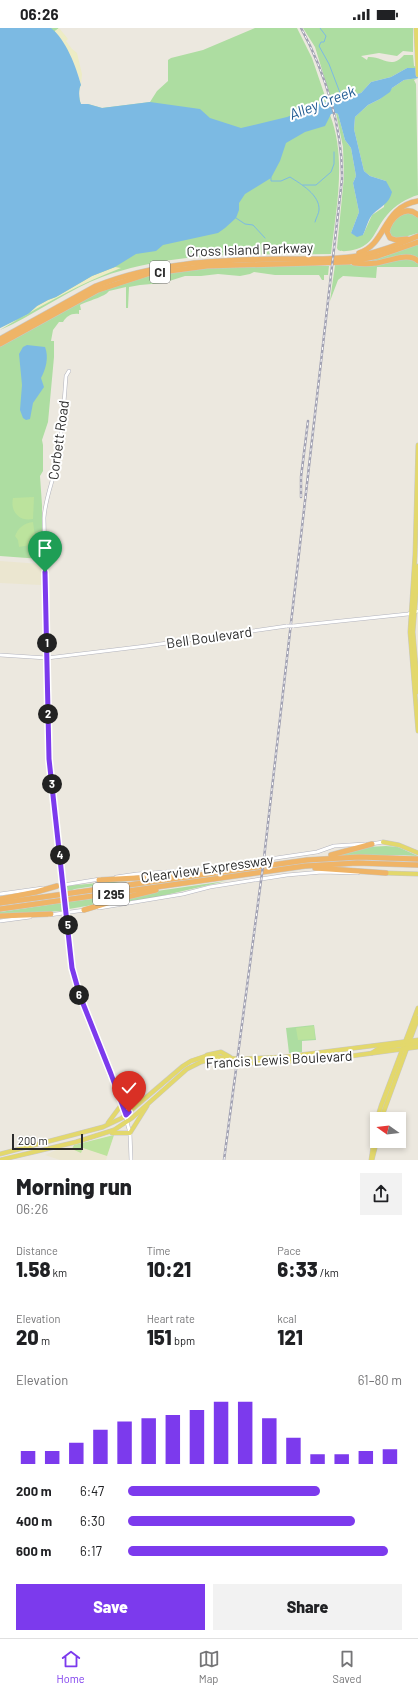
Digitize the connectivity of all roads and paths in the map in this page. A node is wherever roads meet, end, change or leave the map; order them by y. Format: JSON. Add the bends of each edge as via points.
{"nodes":[{"id":1,"x":416,"y":28,"type":"edge"},
{"id":2,"x":418,"y":66,"type":"edge"},
{"id":3,"x":418,"y":75,"type":"edge"},
{"id":4,"x":418,"y":201,"type":"edge"},
{"id":5,"x":418,"y":215,"type":"edge"},
{"id":6,"x":418,"y":236,"type":"edge"},
{"id":7,"x":418,"y":242,"type":"edge"},
{"id":8,"x":318,"y":259,"type":"junction"},
{"id":9,"x":418,"y":260,"type":"edge"},
{"id":10,"x":335,"y":263,"type":"junction"},
{"id":11,"x":0,"y":339,"type":"edge"},
{"id":12,"x":0,"y":344,"type":"edge"},
{"id":13,"x":69,"y":371,"type":"dead end"},
{"id":14,"x":418,"y":445,"type":"edge"},
{"id":15,"x":418,"y":566,"type":"edge"},
{"id":16,"x":414,"y":612,"type":"edge"},
{"id":17,"x":0,"y":655,"type":"edge"},
{"id":18,"x":48,"y":658,"type":"junction"},
{"id":19,"x":418,"y":692,"type":"edge"},
{"id":20,"x":418,"y":731,"type":"edge"},
{"id":21,"x":383,"y":842,"type":"joint"},
{"id":22,"x":372,"y":844,"type":"junction"},
{"id":23,"x":418,"y":853,"type":"edge"},
{"id":24,"x":418,"y":859,"type":"edge"},
{"id":25,"x":278,"y":864,"type":"junction"},
{"id":26,"x":418,"y":865,"type":"edge"},
{"id":27,"x":264,"y":872,"type":"junction"},
{"id":28,"x":215,"y":873,"type":"junction"},
{"id":29,"x":386,"y":873,"type":"junction"},
{"id":30,"x":418,"y":874,"type":"edge"},
{"id":31,"x":222,"y":878,"type":"junction"},
{"id":32,"x":99,"y":880,"type":"junction"},
{"id":33,"x":57,"y":886,"type":"junction"},
{"id":34,"x":63,"y":887,"type":"junction"},
{"id":35,"x":0,"y":894,"type":"edge"},
{"id":36,"x":0,"y":899,"type":"edge"},
{"id":37,"x":0,"y":903,"type":"edge"},
{"id":38,"x":0,"y":909,"type":"edge"},
{"id":39,"x":66,"y":910,"type":"junction"},
{"id":40,"x":84,"y":910,"type":"junction"},
{"id":41,"x":51,"y":914,"type":"junction"},
{"id":42,"x":0,"y":916,"type":"edge"},
{"id":43,"x":0,"y":921,"type":"edge"},
{"id":44,"x":418,"y":1008,"type":"edge"},
{"id":45,"x":418,"y":1018,"type":"edge"},
{"id":46,"x":418,"y":1040,"type":"edge"},
{"id":47,"x":418,"y":1043,"type":"edge"},
{"id":48,"x":406,"y":1045,"type":"junction"},
{"id":49,"x":418,"y":1047,"type":"edge"},
{"id":50,"x":150,"y":1100,"type":"junction"},
{"id":51,"x":122,"y":1104,"type":"junction"},
{"id":52,"x":379,"y":1112,"type":"edge"},
{"id":53,"x":383,"y":1112,"type":"edge"},
{"id":54,"x":126,"y":1115,"type":"junction"},
{"id":55,"x":127,"y":1121,"type":"junction"},
{"id":56,"x":103,"y":1127,"type":"junction"},
{"id":57,"x":106,"y":1133,"type":"junction"},
{"id":58,"x":130,"y":1133,"type":"junction"},
{"id":59,"x":374,"y":1148,"type":"edge"},
{"id":60,"x":375,"y":1148,"type":"edge"},
{"id":61,"x":0,"y":1154,"type":"edge"},
{"id":62,"x":0,"y":1160,"type":"edge"},
{"id":63,"x":131,"y":1160,"type":"edge"},
{"id":64,"x":372,"y":1160,"type":"edge"}],
"edges":[{"from":1,"to":2,"type":"main road"},
{"from":2,"to":3,"type":"main road"},
{"from":4,"to":8,"type":"highway","via":[[395,212],[368,249],[354,254]]},
{"from":5,"to":6,"type":"highway","via":[[411,210],[402,213],[392,221],[387,232],[394,240]]},
{"from":6,"to":8,"type":"highway","name":"Cross Island Parkway","number":"CI","via":[[390,248],[362,255]]},
{"from":7,"to":10,"type":"highway","name":"Cross Island Parkway","number":"CI","via":[[378,256]]},
{"from":8,"to":11,"type":"highway","name":"Cross Island Parkway","number":"CI","via":[[214,261],[145,270],[96,286]]},
{"from":9,"to":10,"type":"highway","via":[[408,257],[365,264]]},
{"from":10,"to":12,"type":"highway","name":"Cross Island Parkway","number":"CI","via":[[207,266],[147,274],[93,293]]},
{"from":13,"to":18,"type":"street","name":"Corbett Road","via":[[66,376],[58,456],[45,508],[44,561]]},
{"from":14,"to":16,"type":"main road"},
{"from":15,"to":16,"type":"main road"},
{"from":16,"to":18,"type":"street","name":"Bell Boulevard","bridge":true},
{"from":16,"to":19,"type":"main road"},
{"from":16,"to":20,"type":"main road","via":[[410,632]]},
{"from":17,"to":18,"type":"street","name":"Bell Boulevard"},
{"from":18,"to":34,"type":"street","name":"Corbett Road","via":[[49,759]]},
{"from":21,"to":22,"type":"street"},
{"from":21,"to":23,"type":"main road"},
{"from":22,"to":25,"type":"highway","via":[[338,854]]},
{"from":22,"to":32,"type":"street","via":[[334,846],[316,852],[194,870]]},
{"from":24,"to":25,"type":"highway","name":"Clearview Expressway","number":"I 295","via":[[341,858]]},
{"from":25,"to":28,"type":"highway","name":"Clearview Expressway","number":"I 295"},
{"from":26,"to":27,"type":"highway","name":"Clearview Expressway","number":"I 295","via":[[340,863]]},
{"from":27,"to":29,"type":"highway","via":[[329,868]]},
{"from":27,"to":31,"type":"highway","name":"Clearview Expressway","number":"I 295"},
{"from":28,"to":32,"type":"highway"},
{"from":28,"to":37,"type":"highway","name":"Clearview Expressway","number":"I 295"},
{"from":29,"to":30,"type":"main road"},
{"from":29,"to":40,"type":"street","name":"Clearview Expressway","via":[[322,872],[287,875],[210,886],[183,894]]},
{"from":31,"to":38,"type":"highway","name":"Clearview Expressway","number":"I 295"},
{"from":31,"to":40,"type":"highway","via":[[127,897]]},
{"from":32,"to":34,"type":"street"},
{"from":33,"to":34,"type":"street"},
{"from":33,"to":35,"type":"street"},
{"from":33,"to":36,"type":"highway"},
{"from":34,"to":39,"type":"street","name":"Corbett Road","bridge":true},
{"from":39,"to":40,"type":"street","name":"Clearview Expressway"},
{"from":39,"to":41,"type":"street","name":"Clearview Expressway"},
{"from":39,"to":51,"type":"street","name":"Corbett Road","via":[[74,979]]},
{"from":41,"to":42,"type":"highway"},
{"from":41,"to":43,"type":"street","name":"Clearview Expressway"},
{"from":44,"to":48,"type":"main road"},
{"from":45,"to":48,"type":"main road"},
{"from":46,"to":48,"type":"main road","name":"Francis Lewis Boulevard"},
{"from":47,"to":48,"type":"main road"},
{"from":48,"to":49,"type":"main road","name":"Francis Lewis Boulevard"},
{"from":48,"to":50,"type":"main road","name":"Francis Lewis Boulevard","via":[[370,1054],[281,1062],[208,1060],[187,1069]]},
{"from":48,"to":52,"type":"main road"},
{"from":48,"to":53,"type":"main road"},
{"from":48,"to":54,"type":"main road","name":"Francis Lewis Boulevard","via":[[253,1059],[206,1056],[183,1066]]},
{"from":50,"to":55,"type":"main road","name":"Francis Lewis Boulevard"},
{"from":50,"to":58,"type":"main road"},
{"from":51,"to":54,"type":"street","name":"Corbett Road"},
{"from":51,"to":56,"type":"main road"},
{"from":54,"to":55,"type":"street","name":"Corbett Road"},
{"from":54,"to":56,"type":"main road","name":"Francis Lewis Boulevard"},
{"from":55,"to":57,"type":"main road","name":"Francis Lewis Boulevard"},
{"from":55,"to":58,"type":"street","name":"Corbett Road"},
{"from":56,"to":61,"type":"main road","name":"Francis Lewis Boulevard"},
{"from":57,"to":58,"type":"main road"},
{"from":57,"to":62,"type":"main road","name":"Francis Lewis Boulevard"},
{"from":58,"to":63,"type":"street","name":"Corbett Road"},
{"from":59,"to":64,"type":"main road"},
{"from":60,"to":64,"type":"main road"}]}
